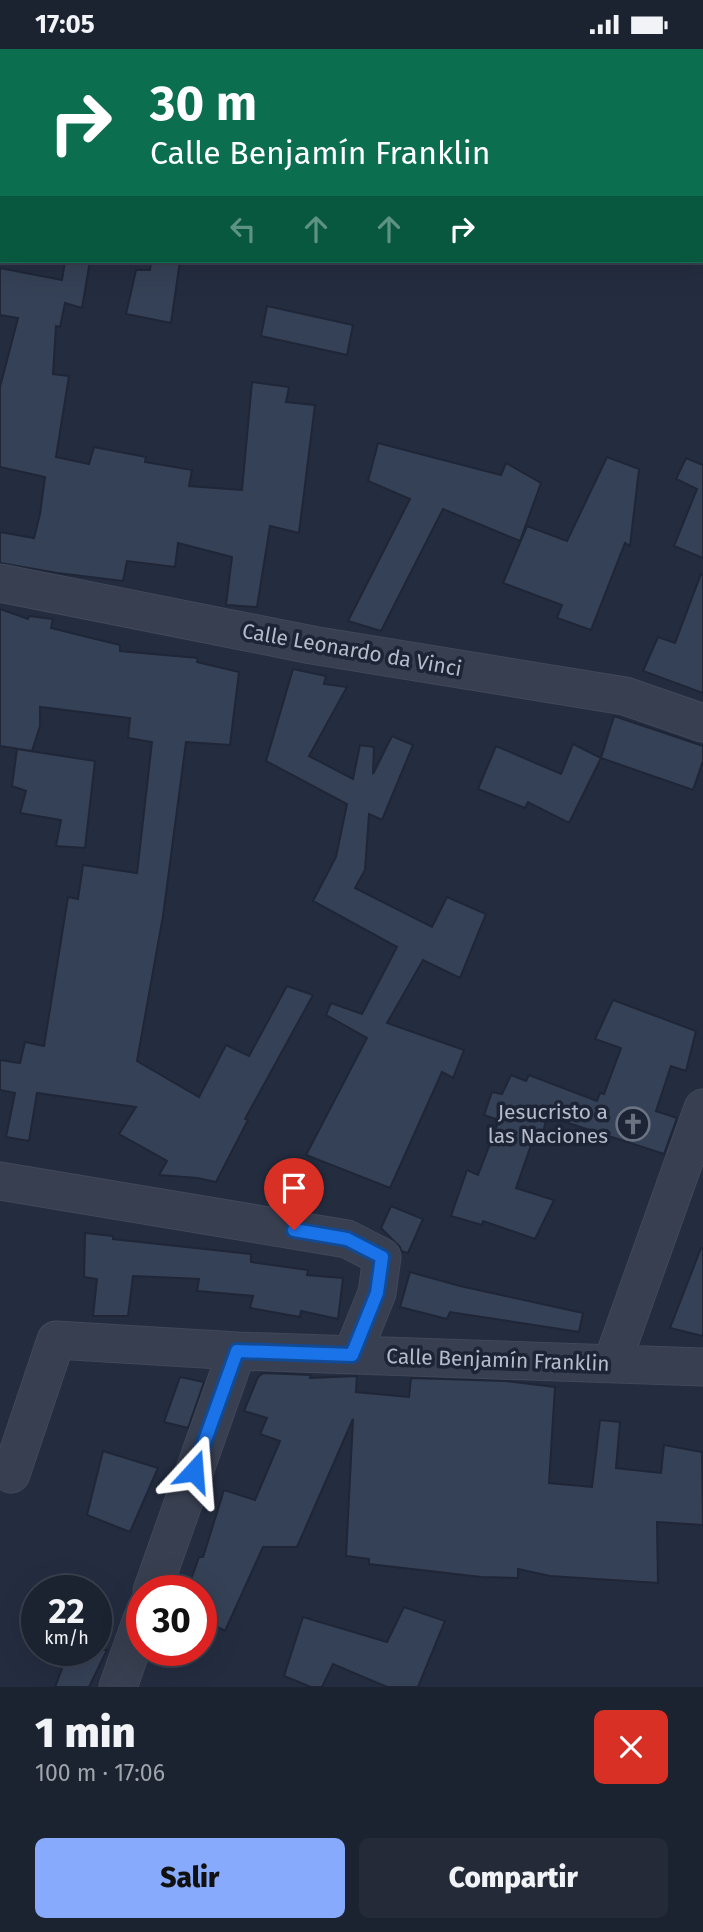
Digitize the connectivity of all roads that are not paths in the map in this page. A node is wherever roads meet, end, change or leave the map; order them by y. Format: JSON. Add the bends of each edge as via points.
{"nodes":[{"id":1,"x":0,"y":583,"type":"edge"},
{"id":2,"x":703,"y":723,"type":"edge"},
{"id":3,"x":703,"y":1108,"type":"edge"},
{"id":4,"x":0,"y":1181,"type":"edge"},
{"id":5,"x":237,"y":1351,"type":"junction"},
{"id":6,"x":352,"y":1355,"type":"junction"},
{"id":7,"x":612,"y":1363,"type":"junction"},
{"id":8,"x":703,"y":1367,"type":"edge"},
{"id":9,"x":11,"y":1474,"type":"dead end"},
{"id":10,"x":158,"y":1575,"type":"edge"},
{"id":11,"x":126,"y":1664,"type":"edge"},
{"id":12,"x":118,"y":1687,"type":"edge"}],
"edges":[{"from":1,"to":2,"type":"street","name":"Calle Leonardo da Vinci","via":[[312,645],[625,696]]},
{"from":3,"to":7,"type":"street"},
{"from":4,"to":6,"type":"street","via":[[347,1239],[382,1257],[377,1293]]},
{"from":5,"to":6,"type":"street","name":"Calle Benjamín Franklin"},
{"from":5,"to":9,"type":"street","name":"Calle Benjamín Franklin","via":[[56,1340]]},
{"from":5,"to":10,"type":"street"},
{"from":6,"to":7,"type":"street","name":"Calle Benjamín Franklin"},
{"from":7,"to":8,"type":"street","name":"Calle Benjamín Franklin"},
{"from":11,"to":12,"type":"street"}]}
